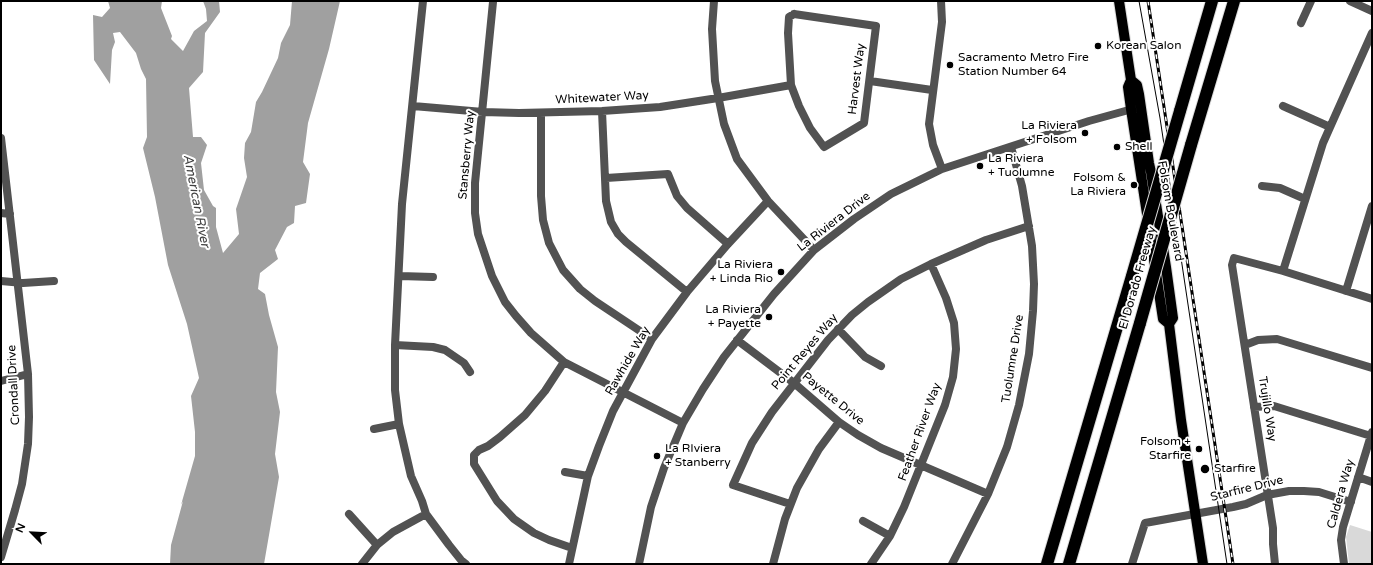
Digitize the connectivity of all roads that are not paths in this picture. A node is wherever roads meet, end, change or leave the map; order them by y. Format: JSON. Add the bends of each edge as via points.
{"nodes":[{"id":1,"x":423,"y":1,"type":"edge"},
{"id":2,"x":714,"y":1,"type":"edge"},
{"id":3,"x":941,"y":1,"type":"edge"},
{"id":4,"x":1119,"y":1,"type":"edge"},
{"id":5,"x":1212,"y":1,"type":"edge"},
{"id":6,"x":1234,"y":1,"type":"edge"},
{"id":7,"x":1311,"y":1,"type":"edge"},
{"id":8,"x":1350,"y":1,"type":"edge"},
{"id":9,"x":493,"y":2,"type":"dead end"},
{"id":10,"x":1372,"y":11,"type":"edge"},
{"id":11,"x":1301,"y":23,"type":"dead end"},
{"id":12,"x":1372,"y":33,"type":"edge"},
{"id":13,"x":870,"y":81,"type":"junction"},
{"id":14,"x":791,"y":85,"type":"junction"},
{"id":15,"x":932,"y":90,"type":"junction"},
{"id":16,"x":718,"y":98,"type":"junction"},
{"id":17,"x":413,"y":106,"type":"junction"},
{"id":18,"x":1283,"y":106,"type":"dead end"},
{"id":19,"x":1136,"y":108,"type":"junction"},
{"id":20,"x":602,"y":111,"type":"junction"},
{"id":21,"x":483,"y":112,"type":"junction"},
{"id":22,"x":541,"y":113,"type":"junction"},
{"id":23,"x":1330,"y":128,"type":"junction"},
{"id":24,"x":1,"y":138,"type":"edge"},
{"id":25,"x":1,"y":142,"type":"edge"},
{"id":26,"x":1011,"y":147,"type":"junction"},
{"id":27,"x":942,"y":169,"type":"junction"},
{"id":28,"x":606,"y":178,"type":"junction"},
{"id":29,"x":1262,"y":186,"type":"dead end"},
{"id":30,"x":1305,"y":199,"type":"junction"},
{"id":31,"x":768,"y":201,"type":"junction"},
{"id":32,"x":1372,"y":206,"type":"edge"},
{"id":33,"x":1,"y":213,"type":"edge"},
{"id":34,"x":10,"y":214,"type":"junction"},
{"id":35,"x":1029,"y":226,"type":"junction"},
{"id":36,"x":728,"y":244,"type":"junction"},
{"id":37,"x":814,"y":250,"type":"junction"},
{"id":38,"x":931,"y":264,"type":"junction"},
{"id":39,"x":1283,"y":271,"type":"junction"},
{"id":40,"x":400,"y":276,"type":"junction"},
{"id":41,"x":433,"y":277,"type":"dead end"},
{"id":42,"x":1,"y":281,"type":"edge"},
{"id":43,"x":54,"y":282,"type":"dead end"},
{"id":44,"x":18,"y":283,"type":"junction"},
{"id":45,"x":1346,"y":291,"type":"junction"},
{"id":46,"x":687,"y":292,"type":"junction"},
{"id":47,"x":1372,"y":299,"type":"edge"},
{"id":48,"x":838,"y":329,"type":"junction"},
{"id":49,"x":652,"y":339,"type":"junction"},
{"id":50,"x":737,"y":340,"type":"junction"},
{"id":51,"x":395,"y":345,"type":"junction"},
{"id":52,"x":1245,"y":345,"type":"junction"},
{"id":53,"x":564,"y":362,"type":"junction"},
{"id":54,"x":881,"y":366,"type":"dead end"},
{"id":55,"x":1372,"y":368,"type":"edge"},
{"id":56,"x":470,"y":372,"type":"dead end"},
{"id":57,"x":28,"y":374,"type":"junction"},
{"id":58,"x":1,"y":381,"type":"edge"},
{"id":59,"x":794,"y":383,"type":"junction"},
{"id":60,"x":624,"y":392,"type":"junction"},
{"id":61,"x":1254,"y":407,"type":"junction"},
{"id":62,"x":839,"y":422,"type":"junction"},
{"id":63,"x":684,"y":423,"type":"junction"},
{"id":64,"x":399,"y":424,"type":"junction"},
{"id":65,"x":374,"y":429,"type":"dead end"},
{"id":66,"x":1371,"y":434,"type":"edge"},
{"id":67,"x":921,"y":465,"type":"junction"},
{"id":68,"x":565,"y":472,"type":"dead end"},
{"id":69,"x":588,"y":476,"type":"junction"},
{"id":70,"x":1358,"y":477,"type":"junction"},
{"id":71,"x":1372,"y":482,"type":"edge"},
{"id":72,"x":988,"y":494,"type":"junction"},
{"id":73,"x":1268,"y":495,"type":"junction"},
{"id":74,"x":1350,"y":502,"type":"junction"},
{"id":75,"x":790,"y":504,"type":"junction"},
{"id":76,"x":1195,"y":513,"type":"junction"},
{"id":77,"x":349,"y":514,"type":"dead end"},
{"id":78,"x":426,"y":514,"type":"junction"},
{"id":79,"x":863,"y":521,"type":"dead end"},
{"id":80,"x":890,"y":536,"type":"junction"},
{"id":81,"x":377,"y":544,"type":"junction"},
{"id":82,"x":3,"y":545,"type":"edge"},
{"id":83,"x":572,"y":548,"type":"junction"},
{"id":84,"x":1,"y":556,"type":"edge"},
{"id":85,"x":461,"y":563,"type":"edge"},
{"id":86,"x":362,"y":564,"type":"edge"},
{"id":87,"x":569,"y":564,"type":"edge"},
{"id":88,"x":639,"y":564,"type":"edge"},
{"id":89,"x":773,"y":564,"type":"edge"},
{"id":90,"x":872,"y":564,"type":"edge"},
{"id":91,"x":952,"y":564,"type":"edge"},
{"id":92,"x":1047,"y":564,"type":"edge"},
{"id":93,"x":1069,"y":564,"type":"edge"},
{"id":94,"x":1132,"y":564,"type":"edge"},
{"id":95,"x":1203,"y":564,"type":"edge"},
{"id":96,"x":1275,"y":564,"type":"edge"},
{"id":97,"x":1344,"y":564,"type":"edge"}],
"edges":[{"from":1,"to":17,"type":"street"},
{"from":2,"to":16,"type":"street","via":[[712,29]]},
{"from":3,"to":15,"type":"street","via":[[942,22]]},
{"from":4,"to":19,"type":"main road","name":"Folsom Boulevard","via":[[1131,80],[1128,87]]},
{"from":5,"to":92,"type":"highway","name":"El Dorado Freeway","bridge":true},
{"from":6,"to":93,"type":"highway","name":"El Dorado Freeway","bridge":true},
{"from":7,"to":11,"type":"street"},
{"from":8,"to":10,"type":"street"},
{"from":9,"to":21,"type":"street","name":"Stansberry Way"},
{"from":12,"to":23,"type":"street"},
{"from":13,"to":14,"type":"street","name":"Harvest Way","via":[[864,123],[824,148],[798,106]]},
{"from":13,"to":14,"type":"street","name":"Harvest Way","via":[[876,26],[794,14],[789,17],[788,33]]},
{"from":13,"to":15,"type":"street"},
{"from":14,"to":16,"type":"street","name":"Whitewater Way"},
{"from":15,"to":27,"type":"street","via":[[929,124],[933,146]]},
{"from":16,"to":20,"type":"street","name":"Whitewater Way"},
{"from":16,"to":31,"type":"street","via":[[724,124],[738,159]]},
{"from":17,"to":21,"type":"street","name":"Whitewater Way"},
{"from":17,"to":40,"type":"street","via":[[402,204]]},
{"from":18,"to":23,"type":"street"},
{"from":19,"to":26,"type":"street","name":"La Riviera Drive"},
{"from":19,"to":76,"type":"main road","name":"Folsom Boulevard","via":[[1163,319],[1169,324]]},
{"from":20,"to":22,"type":"street","name":"Whitewater Way"},
{"from":20,"to":28,"type":"street"},
{"from":21,"to":22,"type":"street","name":"Whitewater Way"},
{"from":21,"to":53,"type":"street","name":"Stansberry Way","via":[[475,183],[475,213],[483,252],[505,302],[530,333]]},
{"from":22,"to":49,"type":"street","via":[[543,220],[549,243],[562,270],[595,301]]},
{"from":23,"to":30,"type":"street"},
{"from":24,"to":25,"type":"street","name":"Crondall Drive"},
{"from":25,"to":34,"type":"street","name":"Crondall Drive"},
{"from":26,"to":27,"type":"street","name":"La Riviera Drive"},
{"from":26,"to":35,"type":"street","name":"Tuolumne Drive","via":[[1022,186]]},
{"from":27,"to":37,"type":"street","name":"La Riviera Drive","via":[[891,194]]},
{"from":28,"to":36,"type":"street","via":[[668,174],[677,196],[687,208]]},
{"from":28,"to":46,"type":"street","via":[[606,201],[611,222],[618,234]]},
{"from":29,"to":30,"type":"street","via":[[1280,188]]},
{"from":30,"to":39,"type":"street"},
{"from":31,"to":36,"type":"street","name":"Rawhide Way"},
{"from":31,"to":37,"type":"street"},
{"from":32,"to":45,"type":"street"},
{"from":33,"to":34,"type":"street"},
{"from":34,"to":44,"type":"street","name":"Crondall Drive"},
{"from":35,"to":38,"type":"street","name":"Point Reyes Way","via":[[986,240]]},
{"from":35,"to":72,"type":"street","name":"Tuolumne Drive","via":[[1034,284],[1028,359],[1012,430]]},
{"from":36,"to":46,"type":"street","name":"Rawhide Way"},
{"from":37,"to":50,"type":"street","name":"La Riviera Drive"},
{"from":38,"to":48,"type":"street","name":"Point Reyes Way","via":[[884,290]]},
{"from":38,"to":67,"type":"street","name":"Feather River Way","via":[[951,311],[956,349],[949,391]]},
{"from":39,"to":45,"type":"street"},
{"from":39,"to":52,"type":"street","name":"Trujillo Way","via":[[1234,258],[1232,265]]},
{"from":40,"to":41,"type":"street"},
{"from":40,"to":51,"type":"street"},
{"from":42,"to":44,"type":"street"},
{"from":43,"to":44,"type":"street"},
{"from":44,"to":57,"type":"street","name":"Crondall Drive"},
{"from":45,"to":47,"type":"street"},
{"from":46,"to":49,"type":"street","name":"Rawhide Way"},
{"from":48,"to":54,"type":"street","via":[[865,357]]},
{"from":48,"to":59,"type":"street","name":"Point Reyes Way"},
{"from":49,"to":60,"type":"street","name":"Rawhide Way"},
{"from":50,"to":59,"type":"street","name":"Payette Drive"},
{"from":50,"to":63,"type":"street","name":"La Riviera Drive","via":[[703,389]]},
{"from":51,"to":56,"type":"street","via":[[445,350],[464,363]]},
{"from":51,"to":64,"type":"street","via":[[395,390]]},
{"from":52,"to":55,"type":"street","via":[[1258,340],[1277,339]]},
{"from":52,"to":61,"type":"street","name":"Trujillo Way"},
{"from":53,"to":60,"type":"street","name":"Stansberry Way"},
{"from":53,"to":83,"type":"street","via":[[545,391],[524,415],[500,437],[474,455],[474,464],[497,501],[514,519],[549,540]]},
{"from":57,"to":58,"type":"street"},
{"from":57,"to":82,"type":"street","name":"Crondall Drive","via":[[29,417],[25,464],[15,510]]},
{"from":59,"to":62,"type":"street","name":"Payette Drive"},
{"from":59,"to":75,"type":"street","name":"Point Reyes Way","via":[[762,427],[733,485]]},
{"from":60,"to":63,"type":"street","name":"Stansberry Way"},
{"from":60,"to":69,"type":"street","name":"Rawhide Way","via":[[613,411]]},
{"from":61,"to":66,"type":"street","via":[[1274,406]]},
{"from":61,"to":73,"type":"street","name":"Trujillo Way"},
{"from":62,"to":67,"type":"street","name":"Payette Drive","via":[[881,448]]},
{"from":62,"to":75,"type":"street","via":[[807,469]]},
{"from":63,"to":88,"type":"street","name":"La Riviera Drive","via":[[664,468],[651,507]]},
{"from":64,"to":65,"type":"street"},
{"from":64,"to":78,"type":"street","via":[[411,476]]},
{"from":66,"to":70,"type":"street","name":"Caldera Way"},
{"from":67,"to":72,"type":"street","name":"Payette Drive"},
{"from":67,"to":80,"type":"street","name":"Feather River Way"},
{"from":68,"to":69,"type":"street"},
{"from":69,"to":83,"type":"street","name":"Rawhide Way"},
{"from":70,"to":71,"type":"street"},
{"from":70,"to":74,"type":"street","name":"Caldera Way"},
{"from":72,"to":91,"type":"street","name":"Tuolumne Drive"},
{"from":73,"to":74,"type":"street","name":"Starfire Drive","via":[[1282,492],[1319,492]]},
{"from":73,"to":76,"type":"street","name":"Starfire Drive","via":[[1240,506]]},
{"from":73,"to":96,"type":"street","name":"Trujillo Way"},
{"from":74,"to":97,"type":"street","name":"Caldera Way","via":[[1342,534]]},
{"from":75,"to":89,"type":"street"},
{"from":76,"to":94,"type":"street","name":"Starfire Drive","via":[[1145,523]]},
{"from":76,"to":95,"type":"main road","name":"Folsom Boulevard"},
{"from":77,"to":81,"type":"street"},
{"from":78,"to":81,"type":"street"},
{"from":78,"to":85,"type":"street"},
{"from":79,"to":80,"type":"street"},
{"from":80,"to":90,"type":"street","name":"Feather River Way"},
{"from":81,"to":86,"type":"street"},
{"from":82,"to":84,"type":"street","name":"Crondall Drive"},
{"from":83,"to":87,"type":"street","name":"Rawhide Way"}]}
